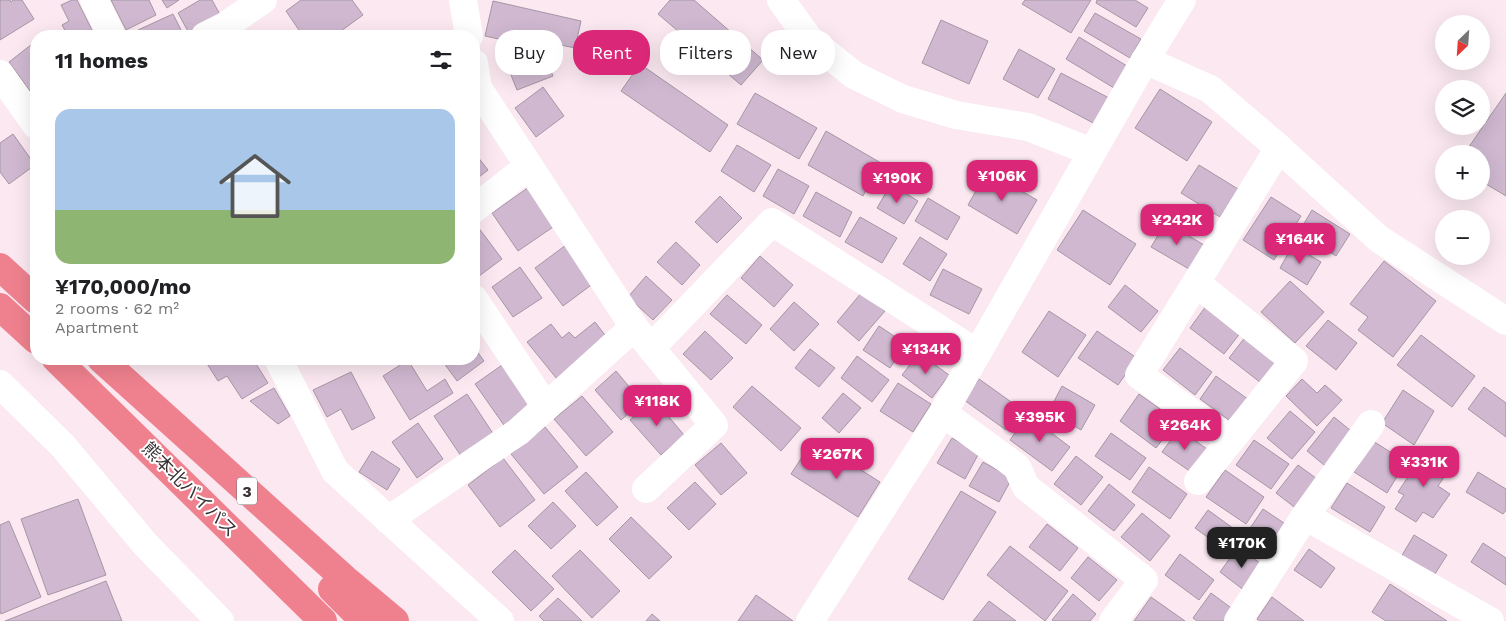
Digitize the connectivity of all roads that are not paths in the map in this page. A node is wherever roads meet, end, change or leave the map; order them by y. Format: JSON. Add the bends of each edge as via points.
{"nodes":[{"id":1,"x":94,"y":0,"type":"edge"},
{"id":2,"x":263,"y":0,"type":"edge"},
{"id":3,"x":463,"y":0,"type":"edge"},
{"id":4,"x":781,"y":0,"type":"edge"},
{"id":5,"x":1182,"y":0,"type":"edge"},
{"id":6,"x":109,"y":30,"type":"edge"},
{"id":7,"x":217,"y":30,"type":"edge"},
{"id":8,"x":468,"y":30,"type":"edge"},
{"id":9,"x":1145,"y":60,"type":"junction"},
{"id":10,"x":0,"y":74,"type":"edge"},
{"id":11,"x":480,"y":91,"type":"edge"},
{"id":12,"x":30,"y":116,"type":"edge"},
{"id":13,"x":1279,"y":148,"type":"junction"},
{"id":14,"x":1092,"y":152,"type":"junction"},
{"id":15,"x":529,"y":166,"type":"junction"},
{"id":16,"x":480,"y":203,"type":"edge"},
{"id":17,"x":0,"y":268,"type":"edge"},
{"id":18,"x":1196,"y":283,"type":"junction"},
{"id":19,"x":30,"y":295,"type":"edge"},
{"id":20,"x":0,"y":307,"type":"edge"},
{"id":21,"x":480,"y":308,"type":"edge"},
{"id":22,"x":1506,"y":321,"type":"edge"},
{"id":23,"x":30,"y":334,"type":"edge"},
{"id":24,"x":643,"y":337,"type":"junction"},
{"id":25,"x":977,"y":353,"type":"junction"},
{"id":26,"x":62,"y":365,"type":"edge"},
{"id":27,"x":107,"y":365,"type":"edge"},
{"id":28,"x":108,"y":365,"type":"edge"},
{"id":29,"x":281,"y":365,"type":"edge"},
{"id":30,"x":0,"y":384,"type":"edge"},
{"id":31,"x":546,"y":407,"type":"junction"},
{"id":32,"x":943,"y":413,"type":"junction"},
{"id":33,"x":1371,"y":424,"type":"dead end"},
{"id":34,"x":1230,"y":440,"type":"junction"},
{"id":35,"x":1198,"y":481,"type":"dead end"},
{"id":36,"x":646,"y":489,"type":"dead end"},
{"id":37,"x":1305,"y":516,"type":"junction"},
{"id":38,"x":388,"y":520,"type":"junction"},
{"id":39,"x":275,"y":573,"type":"junction"},
{"id":40,"x":220,"y":621,"type":"edge"},
{"id":41,"x":312,"y":621,"type":"edge"},
{"id":42,"x":323,"y":621,"type":"edge"},
{"id":43,"x":364,"y":621,"type":"edge"},
{"id":44,"x":395,"y":621,"type":"edge"},
{"id":45,"x":500,"y":621,"type":"edge"},
{"id":46,"x":810,"y":621,"type":"edge"},
{"id":47,"x":1113,"y":621,"type":"edge"},
{"id":48,"x":1238,"y":621,"type":"edge"},
{"id":49,"x":1490,"y":621,"type":"edge"}],
"edges":[{"from":1,"to":6,"type":"street"},
{"from":2,"to":7,"type":"street"},
{"from":3,"to":8,"type":"street"},
{"from":4,"to":14,"type":"street","via":[[809,39],[854,75],[903,98],[956,115],[1028,127]]},
{"from":5,"to":9,"type":"street"},
{"from":9,"to":13,"type":"street","via":[[1210,89]]},
{"from":9,"to":14,"type":"street"},
{"from":10,"to":12,"type":"street"},
{"from":11,"to":15,"type":"street"},
{"from":13,"to":18,"type":"street"},
{"from":13,"to":22,"type":"street","via":[[1379,238]]},
{"from":14,"to":25,"type":"street"},
{"from":15,"to":16,"type":"street"},
{"from":15,"to":24,"type":"street"},
{"from":17,"to":19,"type":"highway"},
{"from":18,"to":34,"type":"street","via":[[1139,375]]},
{"from":18,"to":34,"type":"street","via":[[1294,361]]},
{"from":20,"to":23,"type":"highway"},
{"from":21,"to":31,"type":"street"},
{"from":24,"to":25,"type":"street","via":[[772,222]]},
{"from":24,"to":31,"type":"street"},
{"from":24,"to":36,"type":"street","via":[[714,425]]},
{"from":25,"to":32,"type":"street"},
{"from":26,"to":39,"type":"highway","name":"熊本北バイパス","number":"3"},
{"from":27,"to":43,"type":"highway","name":"熊本北バイパス","number":"3"},
{"from":28,"to":44,"type":"highway","number":"3"},
{"from":29,"to":38,"type":"street","via":[[335,471]]},
{"from":30,"to":40,"type":"street","via":[[63,446],[145,544]]},
{"from":31,"to":38,"type":"street","via":[[518,432]]},
{"from":32,"to":46,"type":"street"},
{"from":32,"to":47,"type":"street","via":[[1017,467],[1026,487],[1144,580]]},
{"from":33,"to":37,"type":"street"},
{"from":34,"to":35,"type":"street"},
{"from":37,"to":48,"type":"street"},
{"from":37,"to":49,"type":"street"},
{"from":38,"to":45,"type":"street"},
{"from":39,"to":41,"type":"highway","number":"3"},
{"from":39,"to":42,"type":"highway","name":"熊本北バイパス","number":"3"}]}
